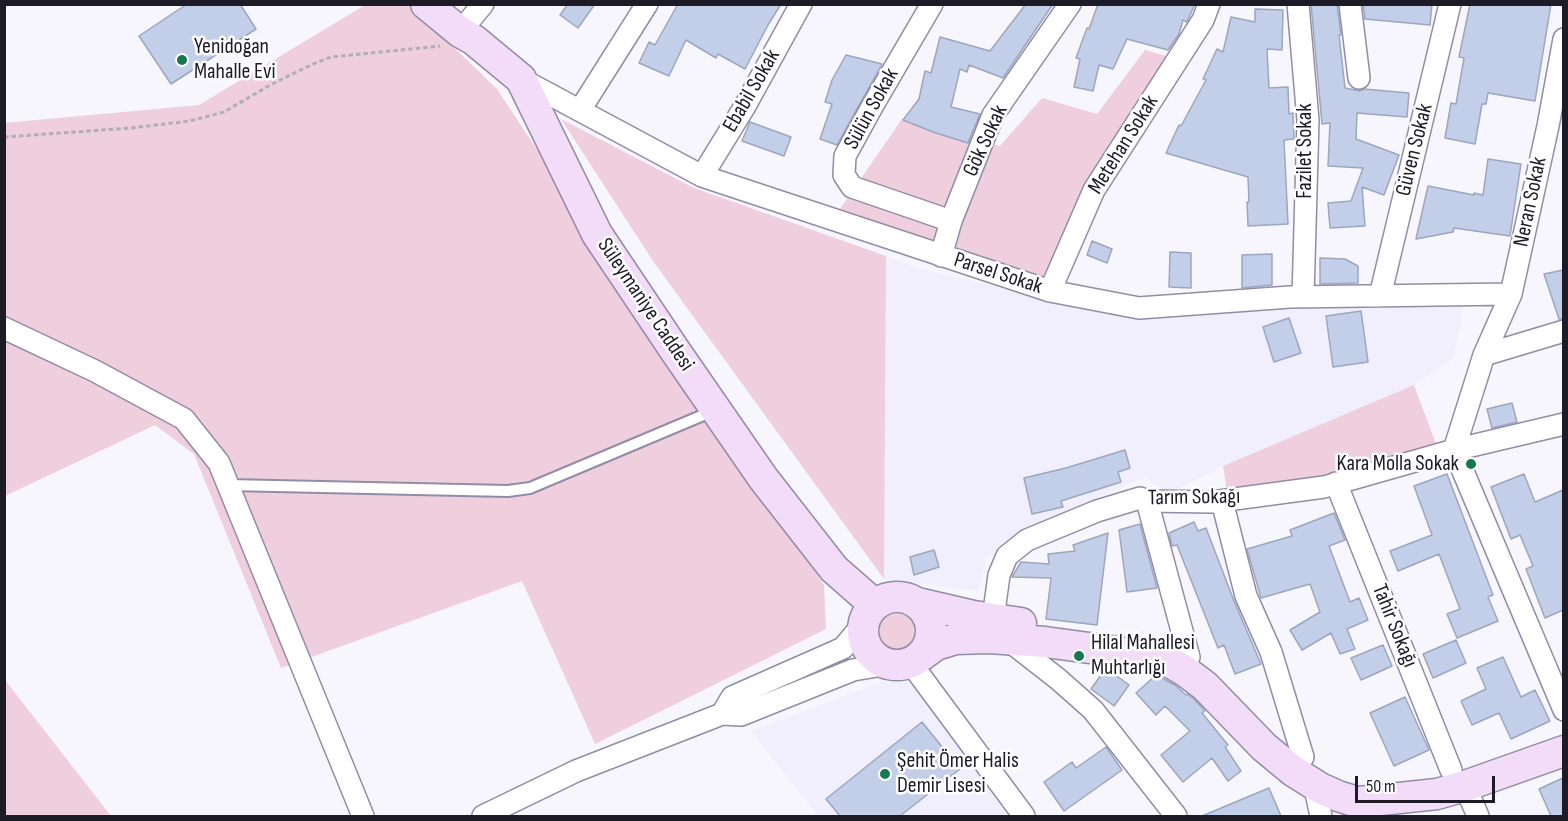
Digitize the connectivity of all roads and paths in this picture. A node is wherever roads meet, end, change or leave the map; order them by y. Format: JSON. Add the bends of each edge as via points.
{"nodes":[{"id":1,"x":426,"y":4,"type":"edge"},
{"id":2,"x":483,"y":4,"type":"edge"},
{"id":3,"x":647,"y":4,"type":"edge"},
{"id":4,"x":801,"y":4,"type":"edge"},
{"id":5,"x":932,"y":4,"type":"edge"},
{"id":6,"x":1070,"y":4,"type":"edge"},
{"id":7,"x":1209,"y":4,"type":"edge"},
{"id":8,"x":1298,"y":4,"type":"edge"},
{"id":9,"x":1350,"y":4,"type":"edge"},
{"id":10,"x":1450,"y":4,"type":"edge"},
{"id":11,"x":467,"y":36,"type":"junction"},
{"id":12,"x":1563,"y":39,"type":"edge"},
{"id":13,"x":1359,"y":78,"type":"dead end"},
{"id":14,"x":520,"y":79,"type":"junction"},
{"id":15,"x":580,"y":110,"type":"junction"},
{"id":16,"x":1556,"y":126,"type":"edge"},
{"id":17,"x":4,"y":137,"type":"edge"},
{"id":18,"x":702,"y":176,"type":"junction"},
{"id":19,"x":951,"y":221,"type":"junction"},
{"id":20,"x":941,"y":256,"type":"junction"},
{"id":21,"x":1050,"y":291,"type":"junction"},
{"id":22,"x":1511,"y":294,"type":"junction"},
{"id":23,"x":1380,"y":296,"type":"junction"},
{"id":24,"x":1303,"y":297,"type":"junction"},
{"id":25,"x":4,"y":328,"type":"edge"},
{"id":26,"x":1563,"y":331,"type":"edge"},
{"id":27,"x":1484,"y":356,"type":"junction"},
{"id":28,"x":716,"y":409,"type":"junction"},
{"id":29,"x":1563,"y":424,"type":"edge"},
{"id":30,"x":1454,"y":450,"type":"junction"},
{"id":31,"x":1336,"y":483,"type":"junction"},
{"id":32,"x":228,"y":485,"type":"junction"},
{"id":33,"x":1148,"y":501,"type":"junction"},
{"id":34,"x":1222,"y":501,"type":"junction"},
{"id":35,"x":918,"y":603,"type":"junction"},
{"id":36,"x":869,"y":614,"type":"junction"},
{"id":37,"x":1000,"y":629,"type":"junction"},
{"id":38,"x":1189,"y":657,"type":"junction"},
{"id":39,"x":907,"y":661,"type":"junction"},
{"id":40,"x":1563,"y":710,"type":"edge"},
{"id":41,"x":722,"y":714,"type":"junction"},
{"id":42,"x":1563,"y":730,"type":"edge"},
{"id":43,"x":1563,"y":751,"type":"edge"},
{"id":44,"x":1304,"y":757,"type":"junction"},
{"id":45,"x":1458,"y":778,"type":"junction"},
{"id":46,"x":1314,"y":784,"type":"junction"},
{"id":47,"x":363,"y":816,"type":"edge"},
{"id":48,"x":483,"y":816,"type":"edge"},
{"id":49,"x":1024,"y":816,"type":"edge"},
{"id":50,"x":1176,"y":816,"type":"edge"},
{"id":51,"x":1321,"y":816,"type":"edge"},
{"id":52,"x":1478,"y":816,"type":"edge"}],
"edges":[{"from":1,"to":11,"type":"street","name":"Süleymaniye Caddesi"},
{"from":2,"to":11,"type":"street"},
{"from":3,"to":15,"type":"street"},
{"from":4,"to":18,"type":"street","name":"Ebabil Sokak"},
{"from":5,"to":19,"type":"street","name":"Sülün Sokak","via":[[845,156],[844,175],[852,187]]},
{"from":6,"to":19,"type":"street","name":"Gök Sokak","via":[[993,115]]},
{"from":7,"to":21,"type":"street","name":"Metehan Sokak","via":[[1203,20],[1094,190]]},
{"from":8,"to":24,"type":"street","name":"Fazilet Sokak","via":[[1308,120]]},
{"from":9,"to":13,"type":"street"},
{"from":10,"to":23,"type":"street","name":"Güven Sokak"},
{"from":11,"to":14,"type":"street","name":"Süleymaniye Caddesi"},
{"from":11,"to":17,"type":"path","via":[[420,49],[331,57],[224,112],[190,121]]},
{"from":12,"to":16,"type":"street","name":"Neran Sokak"},
{"from":14,"to":15,"type":"street","name":"Parsel Sokak"},
{"from":14,"to":28,"type":"street","name":"Süleymaniye Caddesi","via":[[597,234]]},
{"from":15,"to":18,"type":"street","name":"Parsel Sokak"},
{"from":16,"to":22,"type":"street","name":"Neran Sokak"},
{"from":18,"to":20,"type":"street","name":"Parsel Sokak"},
{"from":19,"to":20,"type":"street","name":"Gök Sokak"},
{"from":20,"to":21,"type":"street","name":"Parsel Sokak"},
{"from":21,"to":24,"type":"street","name":"Parsel Sokak","via":[[1139,308]]},
{"from":22,"to":23,"type":"street","name":"Parsel Sokak"},
{"from":22,"to":27,"type":"street","name":"Neran Sokak"},
{"from":23,"to":24,"type":"street","name":"Parsel Sokak"},
{"from":25,"to":32,"type":"street","via":[[184,419],[219,463]]},
{"from":26,"to":27,"type":"street"},
{"from":27,"to":30,"type":"street","name":"Neran Sokak"},
{"from":28,"to":32,"type":"lane","via":[[530,488],[508,492]]},
{"from":28,"to":36,"type":"street","name":"Süleymaniye Caddesi","via":[[763,478]]},
{"from":29,"to":30,"type":"street","name":"Tarım Sokağı"},
{"from":30,"to":31,"type":"street","name":"Tarım Sokağı"},
{"from":30,"to":40,"type":"street"},
{"from":31,"to":34,"type":"street","name":"Tarım Sokağı"},
{"from":31,"to":45,"type":"street","name":"Tahir Sokağı"},
{"from":32,"to":47,"type":"street"},
{"from":33,"to":34,"type":"street","name":"Tarım Sokağı"},
{"from":33,"to":37,"type":"street","name":"Tarım Sokağı","via":[[1140,498],[1097,512],[1027,540],[1007,556],[999,575]]},
{"from":33,"to":38,"type":"street"},
{"from":34,"to":44,"type":"street","via":[[1246,596],[1272,652]]},
{"from":35,"to":36,"type":"street","via":[[896,596],[884,599]]},
{"from":35,"to":37,"type":"street","via":[[974,616]]},
{"from":35,"to":39,"type":"street","via":[[931,623],[932,635],[928,646]]},
{"from":36,"to":39,"type":"street","via":[[863,633],[871,653],[879,660]]},
{"from":36,"to":41,"type":"street","via":[[843,648],[732,697]]},
{"from":37,"to":38,"type":"street","via":[[1054,627],[1122,632],[1154,640]]},
{"from":37,"to":39,"type":"street","via":[[990,638],[956,639],[936,645]]},
{"from":37,"to":46,"type":"street","via":[[1045,642],[1168,661],[1204,686],[1264,747]]},
{"from":37,"to":50,"type":"street","via":[[1093,710]]},
{"from":38,"to":44,"type":"street"},
{"from":39,"to":41,"type":"street","via":[[853,670],[741,715]]},
{"from":39,"to":49,"type":"street"},
{"from":41,"to":48,"type":"street","via":[[576,771]]},
{"from":42,"to":45,"type":"street"},
{"from":43,"to":45,"type":"street"},
{"from":44,"to":45,"type":"street","via":[[1347,782]]},
{"from":44,"to":46,"type":"street"},
{"from":45,"to":46,"type":"street","via":[[1437,794],[1356,802]]},
{"from":45,"to":52,"type":"street","name":"Tahir Sokağı"},
{"from":46,"to":51,"type":"street"}]}
